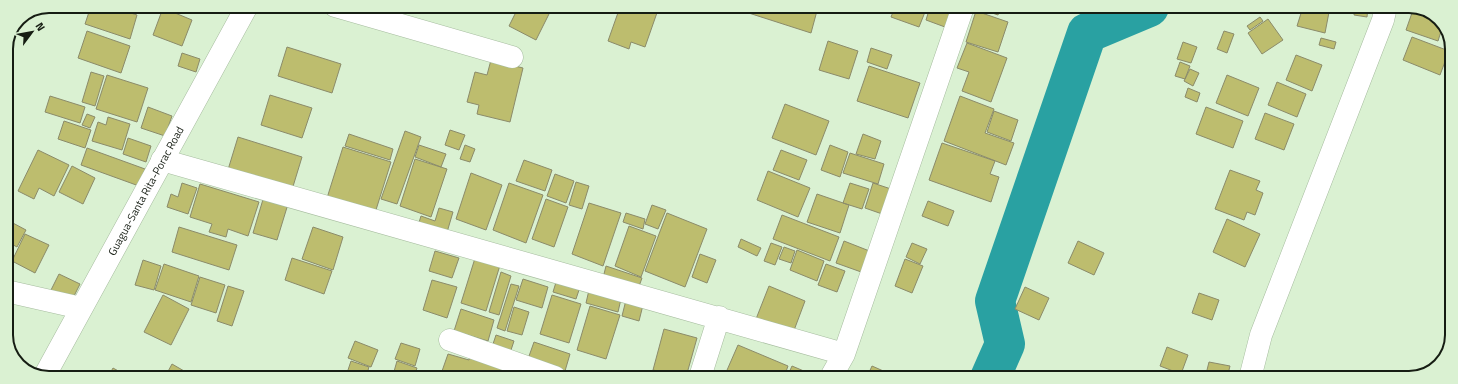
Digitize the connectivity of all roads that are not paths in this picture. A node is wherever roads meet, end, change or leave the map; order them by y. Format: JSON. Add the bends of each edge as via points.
{"nodes":[{"id":1,"x":243,"y":13,"type":"edge"},
{"id":2,"x":360,"y":13,"type":"edge"},
{"id":3,"x":961,"y":13,"type":"edge"},
{"id":4,"x":1385,"y":13,"type":"edge"},
{"id":5,"x":512,"y":57,"type":"dead end"},
{"id":6,"x":162,"y":160,"type":"junction"},
{"id":7,"x":13,"y":293,"type":"edge"},
{"id":8,"x":81,"y":308,"type":"junction"},
{"id":9,"x":719,"y":317,"type":"junction"},
{"id":10,"x":450,"y":340,"type":"dead end"},
{"id":11,"x":844,"y":354,"type":"junction"},
{"id":12,"x":47,"y":371,"type":"edge"},
{"id":13,"x":538,"y":371,"type":"edge"},
{"id":14,"x":702,"y":371,"type":"edge"},
{"id":15,"x":835,"y":371,"type":"edge"},
{"id":16,"x":1252,"y":371,"type":"edge"}],
"edges":[{"from":1,"to":6,"type":"street","name":"Guagua-Santa Rita-Porac Road"},
{"from":2,"to":5,"type":"street"},
{"from":3,"to":11,"type":"street"},
{"from":4,"to":16,"type":"street","via":[[1261,335]]},
{"from":6,"to":8,"type":"street","name":"Guagua-Santa Rita-Porac Road"},
{"from":6,"to":9,"type":"street"},
{"from":7,"to":8,"type":"street"},
{"from":8,"to":12,"type":"street","name":"Guagua-Santa Rita-Porac Road"},
{"from":9,"to":11,"type":"street"},
{"from":9,"to":14,"type":"street"},
{"from":10,"to":13,"type":"street"},
{"from":11,"to":15,"type":"street"}]}
